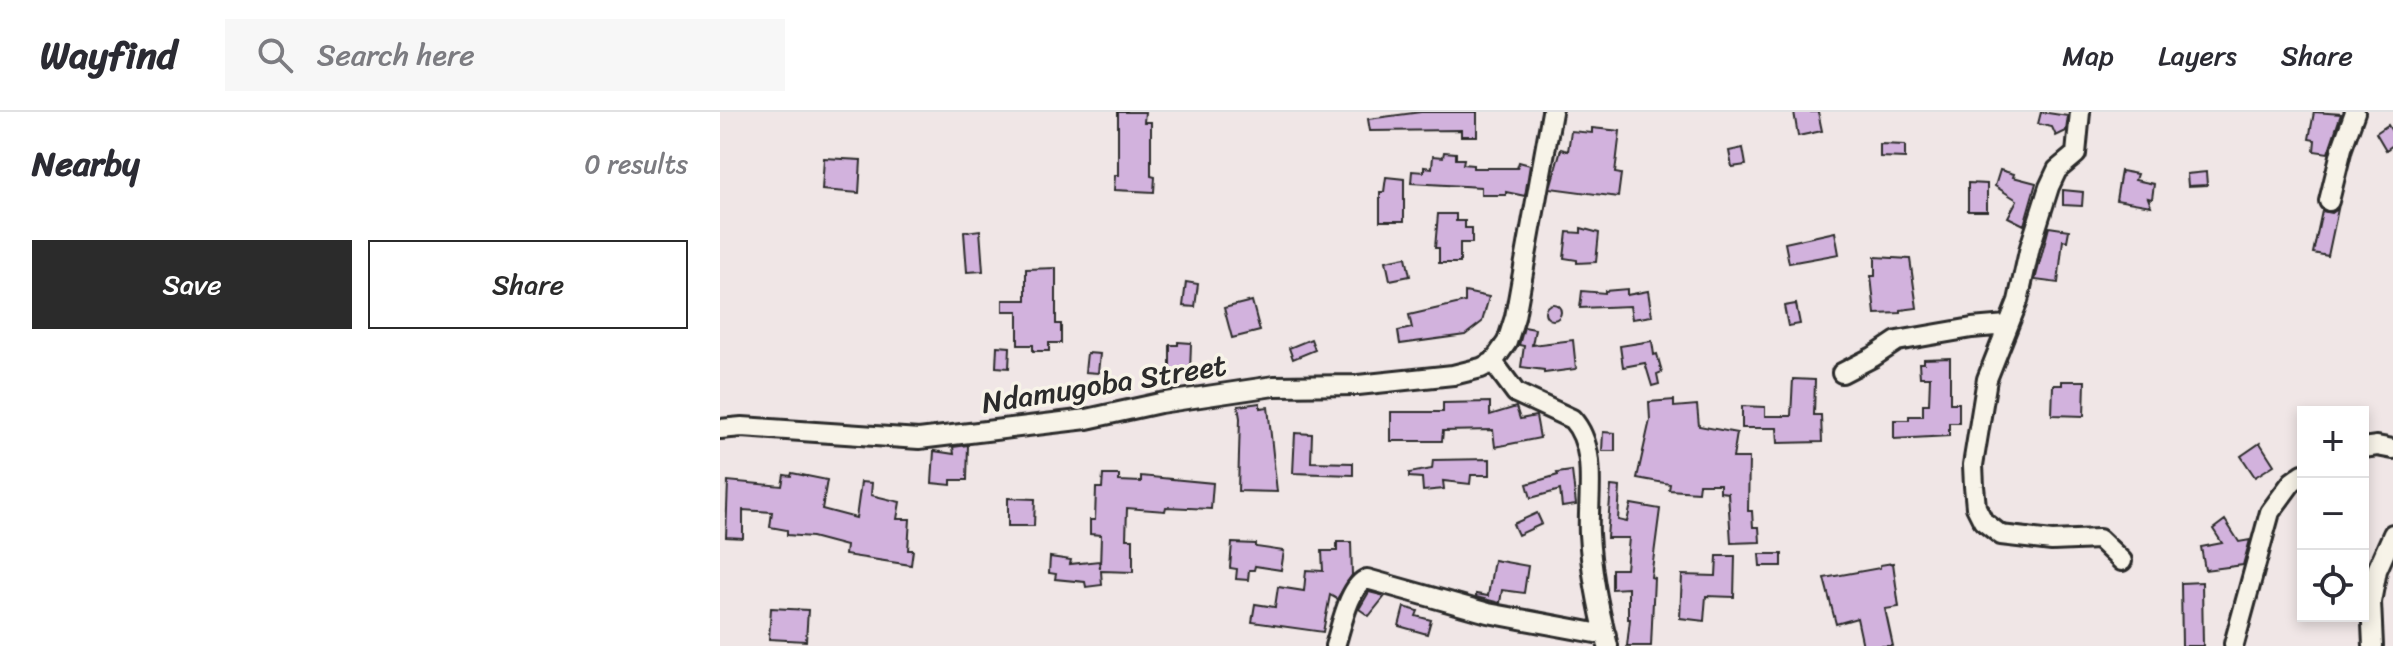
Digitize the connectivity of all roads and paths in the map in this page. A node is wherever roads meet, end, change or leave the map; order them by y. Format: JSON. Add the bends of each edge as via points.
{"nodes":[{"id":1,"x":1552,"y":112,"type":"edge"},
{"id":2,"x":2080,"y":112,"type":"edge"},
{"id":3,"x":2355,"y":112,"type":"edge"},
{"id":4,"x":2329,"y":201,"type":"dead end"},
{"id":5,"x":2007,"y":325,"type":"junction"},
{"id":6,"x":1493,"y":362,"type":"junction"},
{"id":7,"x":1842,"y":373,"type":"dead end"},
{"id":8,"x":720,"y":429,"type":"edge"},
{"id":9,"x":2369,"y":447,"type":"edge"},
{"id":10,"x":2393,"y":449,"type":"edge"},
{"id":11,"x":2298,"y":478,"type":"edge"},
{"id":12,"x":2393,"y":534,"type":"edge"},
{"id":13,"x":2122,"y":561,"type":"dead end"},
{"id":14,"x":1607,"y":641,"type":"edge"},
{"id":15,"x":2234,"y":644,"type":"edge"},
{"id":16,"x":1335,"y":646,"type":"edge"},
{"id":17,"x":2373,"y":646,"type":"edge"}],
"edges":[{"from":1,"to":6,"type":"street","via":[[1515,317]]},
{"from":2,"to":5,"type":"street","via":[[2076,154],[2057,170],[2049,187]]},
{"from":3,"to":4,"type":"street"},
{"from":5,"to":7,"type":"street","via":[[1897,341]]},
{"from":5,"to":13,"type":"street","via":[[1987,379],[1976,438],[1976,507],[1983,521],[2001,535],[2099,539]]},
{"from":6,"to":8,"type":"street","name":"Ndamugoba Street","via":[[1453,375],[1358,385],[1274,386],[1087,419],[919,439]]},
{"from":6,"to":14,"type":"street","via":[[1516,393],[1579,426],[1589,464],[1589,534]]},
{"from":9,"to":10,"type":"street"},
{"from":11,"to":15,"type":"street","via":[[2270,512]]},
{"from":12,"to":17,"type":"street","via":[[2377,570],[2371,602]]},
{"from":14,"to":16,"type":"street","via":[[1367,579],[1353,592]]}]}
